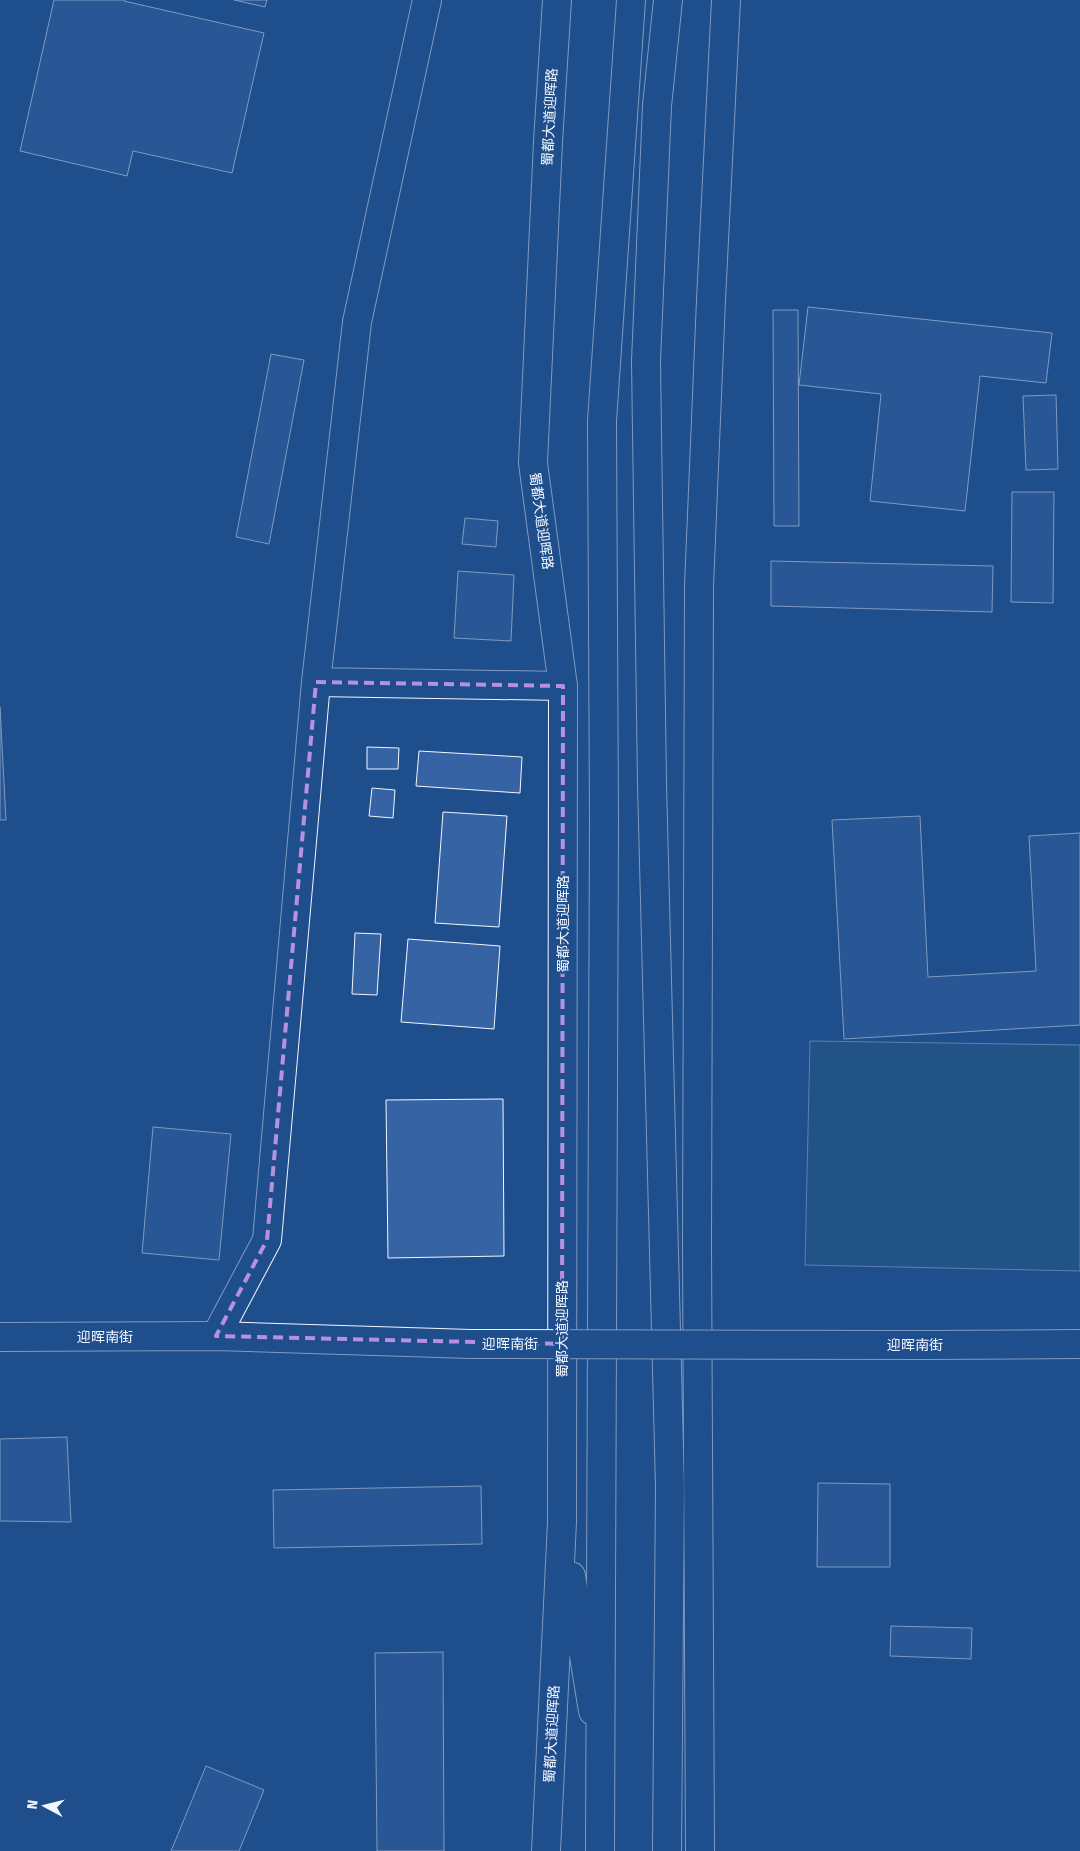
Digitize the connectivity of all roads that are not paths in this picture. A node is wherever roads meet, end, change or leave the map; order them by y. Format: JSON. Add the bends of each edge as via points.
{"nodes":[{"id":1,"x":427,"y":0,"type":"edge"},
{"id":2,"x":557,"y":0,"type":"edge"},
{"id":3,"x":631,"y":0,"type":"edge"},
{"id":4,"x":668,"y":0,"type":"edge"},
{"id":5,"x":732,"y":4,"type":"edge"},
{"id":6,"x":316,"y":682,"type":"junction"},
{"id":7,"x":563,"y":686,"type":"junction"},
{"id":8,"x":216,"y":1336,"type":"junction"},
{"id":9,"x":0,"y":1337,"type":"edge"},
{"id":10,"x":1080,"y":1344,"type":"edge"},
{"id":11,"x":562,"y":1522,"type":"junction"},
{"id":12,"x":601,"y":1759,"type":"junction"},
{"id":13,"x":546,"y":1851,"type":"edge"},
{"id":14,"x":600,"y":1851,"type":"edge"},
{"id":15,"x":667,"y":1851,"type":"edge"},
{"id":16,"x":700,"y":1851,"type":"edge"}],
"edges":[{"from":1,"to":6,"type":"main road","via":[[357,322]]},
{"from":2,"to":7,"type":"main road","name":"蜀都大道迎晖路","via":[[533,464]]},
{"from":3,"to":12,"type":"main road","via":[[602,421]]},
{"from":4,"to":15,"type":"main road","via":[[657,106],[646,361],[652,784],[670,1488]]},
{"from":5,"to":16,"type":"main road","via":[[699,586],[697,1244]]},
{"from":6,"to":7,"type":"main road"},
{"from":6,"to":8,"type":"main road","via":[[267,1240]]},
{"from":7,"to":11,"type":"main road","name":"蜀都大道迎晖路"},
{"from":8,"to":9,"type":"main road","name":"迎晖南街"},
{"from":8,"to":10,"type":"main road","name":"迎晖南街","bridge":true,"via":[[471,1344]]},
{"from":11,"to":12,"type":"main road"},
{"from":11,"to":13,"type":"main road","name":"蜀都大道迎晖路"},
{"from":12,"to":14,"type":"main road"}]}
